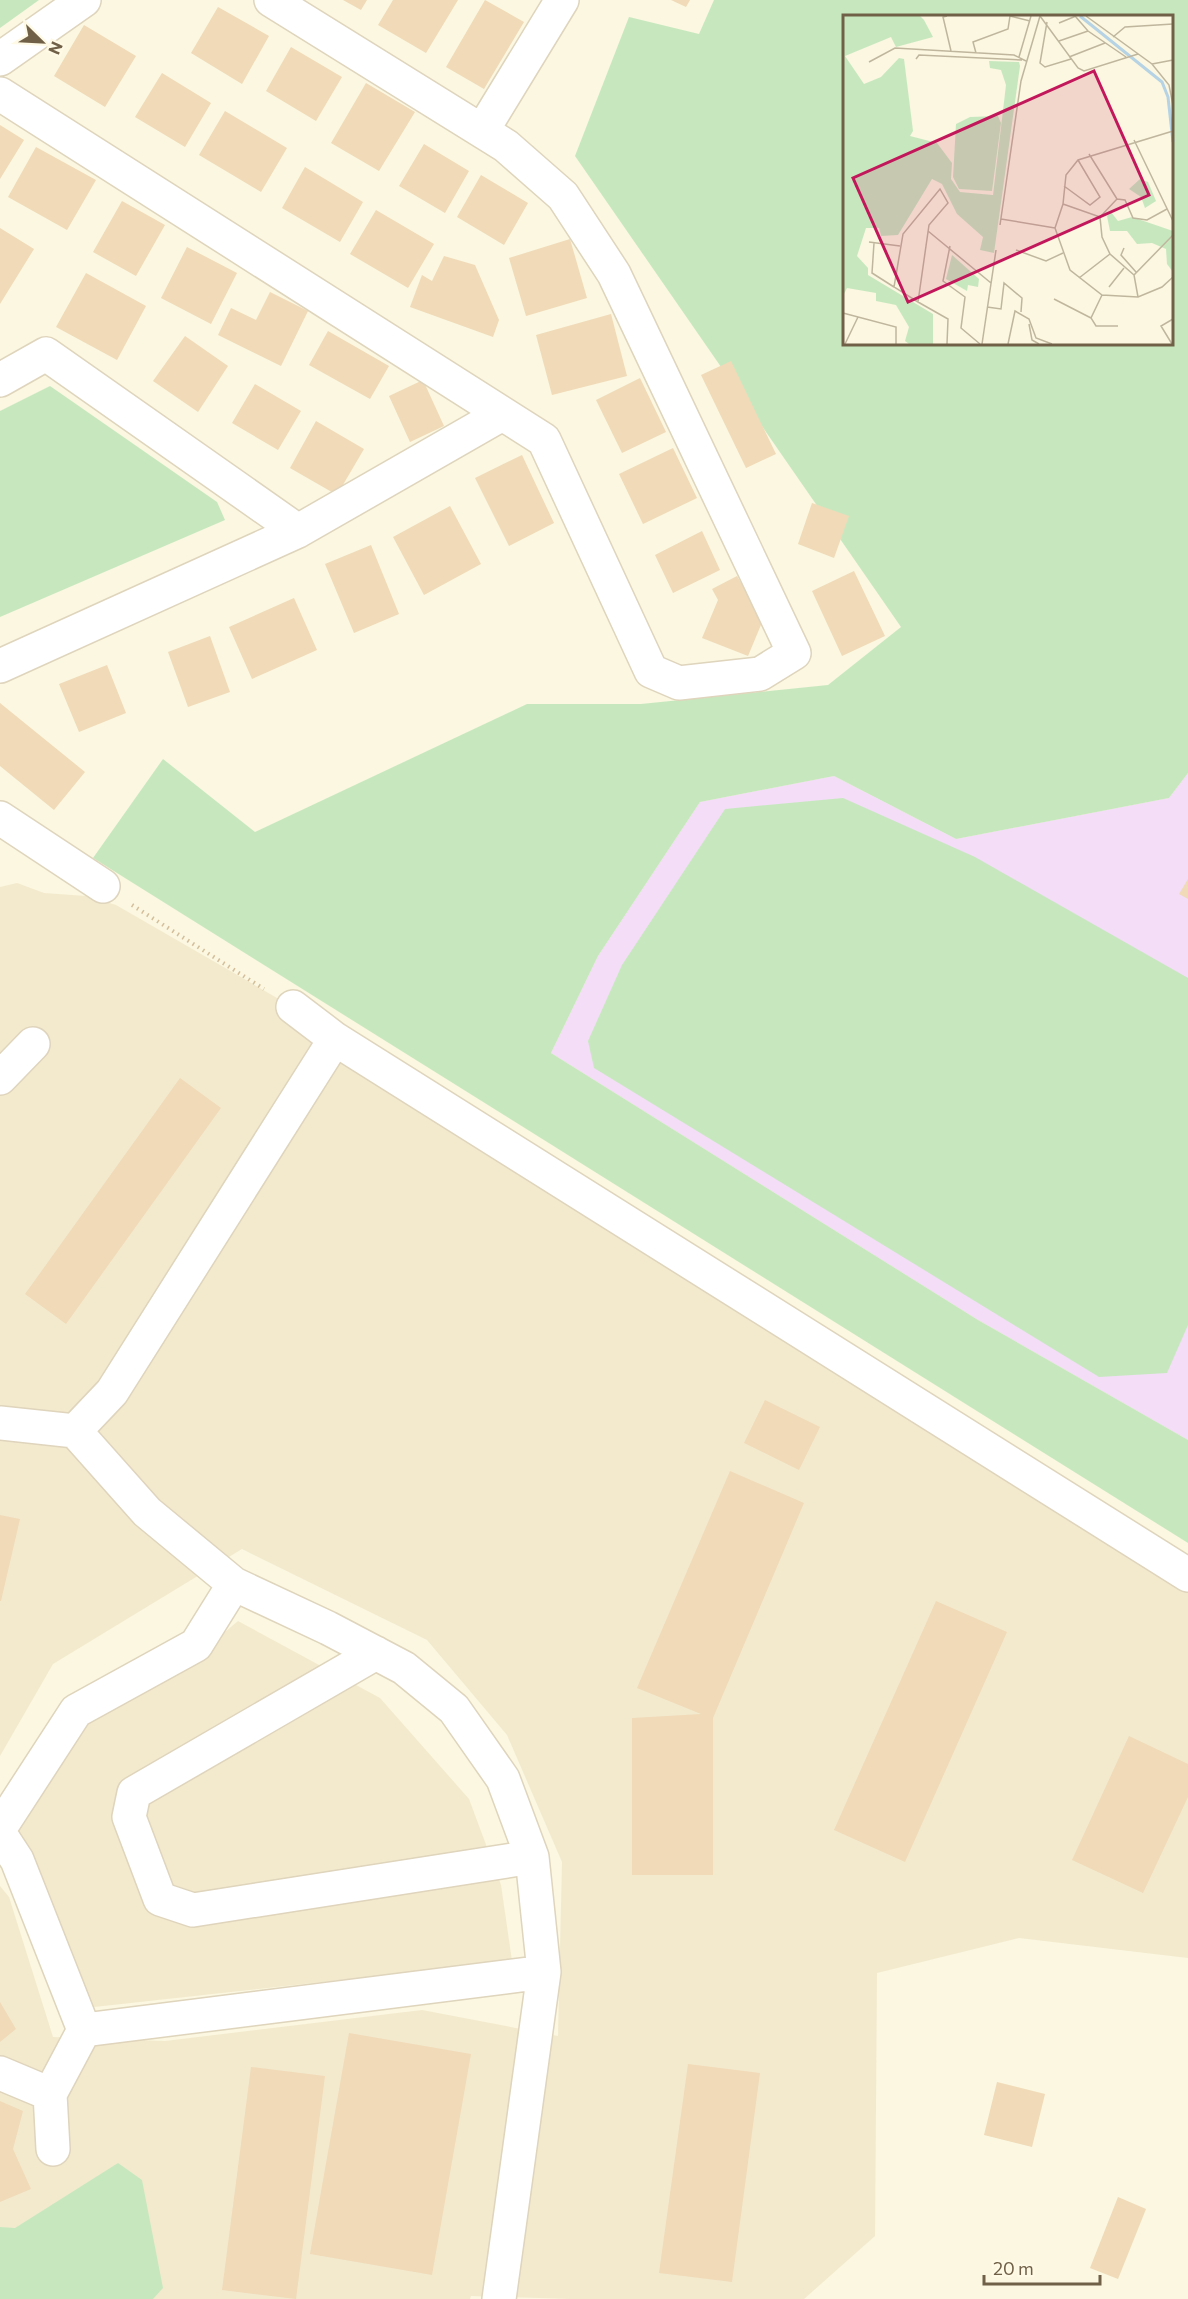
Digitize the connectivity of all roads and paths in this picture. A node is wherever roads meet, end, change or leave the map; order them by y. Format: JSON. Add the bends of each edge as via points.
{"nodes":[{"id":1,"x":84,"y":0,"type":"edge"},
{"id":2,"x":271,"y":0,"type":"edge"},
{"id":3,"x":562,"y":0,"type":"edge"},
{"id":4,"x":0,"y":59,"type":"edge"},
{"id":5,"x":0,"y":94,"type":"edge"},
{"id":6,"x":482,"y":131,"type":"junction"},
{"id":7,"x":0,"y":380,"type":"edge"},
{"id":8,"x":502,"y":414,"type":"junction"},
{"id":9,"x":298,"y":531,"type":"junction"},
{"id":10,"x":0,"y":666,"type":"edge"},
{"id":11,"x":0,"y":818,"type":"edge"},
{"id":12,"x":103,"y":886,"type":"joint"},
{"id":13,"x":293,"y":1007,"type":"joint"},
{"id":14,"x":335,"y":1039,"type":"junction"},
{"id":15,"x":33,"y":1044,"type":"dead end"},
{"id":16,"x":0,"y":1078,"type":"edge"},
{"id":17,"x":0,"y":1423,"type":"edge"},
{"id":18,"x":75,"y":1431,"type":"junction"},
{"id":19,"x":1188,"y":1575,"type":"edge"},
{"id":20,"x":234,"y":1584,"type":"junction"},
{"id":21,"x":376,"y":1653,"type":"junction"},
{"id":22,"x":0,"y":1828,"type":"edge"},
{"id":23,"x":0,"y":1834,"type":"edge"},
{"id":24,"x":532,"y":1857,"type":"junction"},
{"id":25,"x":544,"y":1972,"type":"junction"},
{"id":26,"x":84,"y":2030,"type":"junction"},
{"id":27,"x":0,"y":2073,"type":"edge"},
{"id":28,"x":50,"y":2094,"type":"junction"},
{"id":29,"x":53,"y":2149,"type":"dead end"},
{"id":30,"x":499,"y":2299,"type":"edge"}],
"edges":[{"from":1,"to":4,"type":"street"},
{"from":2,"to":6,"type":"street"},
{"from":3,"to":6,"type":"street"},
{"from":5,"to":8,"type":"street"},
{"from":6,"to":8,"type":"street","via":[[506,146],[563,196],[614,274],[794,653],[760,675],[679,683],[651,671],[544,440]]},
{"from":7,"to":9,"type":"street","via":[[46,354]]},
{"from":8,"to":9,"type":"street"},
{"from":9,"to":10,"type":"street"},
{"from":11,"to":12,"type":"street"},
{"from":12,"to":13,"type":"path"},
{"from":13,"to":14,"type":"street"},
{"from":14,"to":18,"type":"street","via":[[112,1392]]},
{"from":14,"to":19,"type":"street"},
{"from":15,"to":16,"type":"street"},
{"from":17,"to":18,"type":"street"},
{"from":18,"to":20,"type":"street","via":[[147,1512]]},
{"from":20,"to":21,"type":"street"},
{"from":20,"to":22,"type":"street","via":[[196,1645],[76,1712]]},
{"from":21,"to":24,"type":"street","via":[[404,1668],[454,1709],[503,1779]]},
{"from":21,"to":24,"type":"street","via":[[134,1793],[129,1817],[160,1899],[193,1910]]},
{"from":23,"to":26,"type":"street","via":[[17,1860]]},
{"from":24,"to":25,"type":"street"},
{"from":25,"to":26,"type":"street"},
{"from":25,"to":30,"type":"street"},
{"from":26,"to":28,"type":"street"},
{"from":27,"to":28,"type":"street"},
{"from":28,"to":29,"type":"street"}]}
